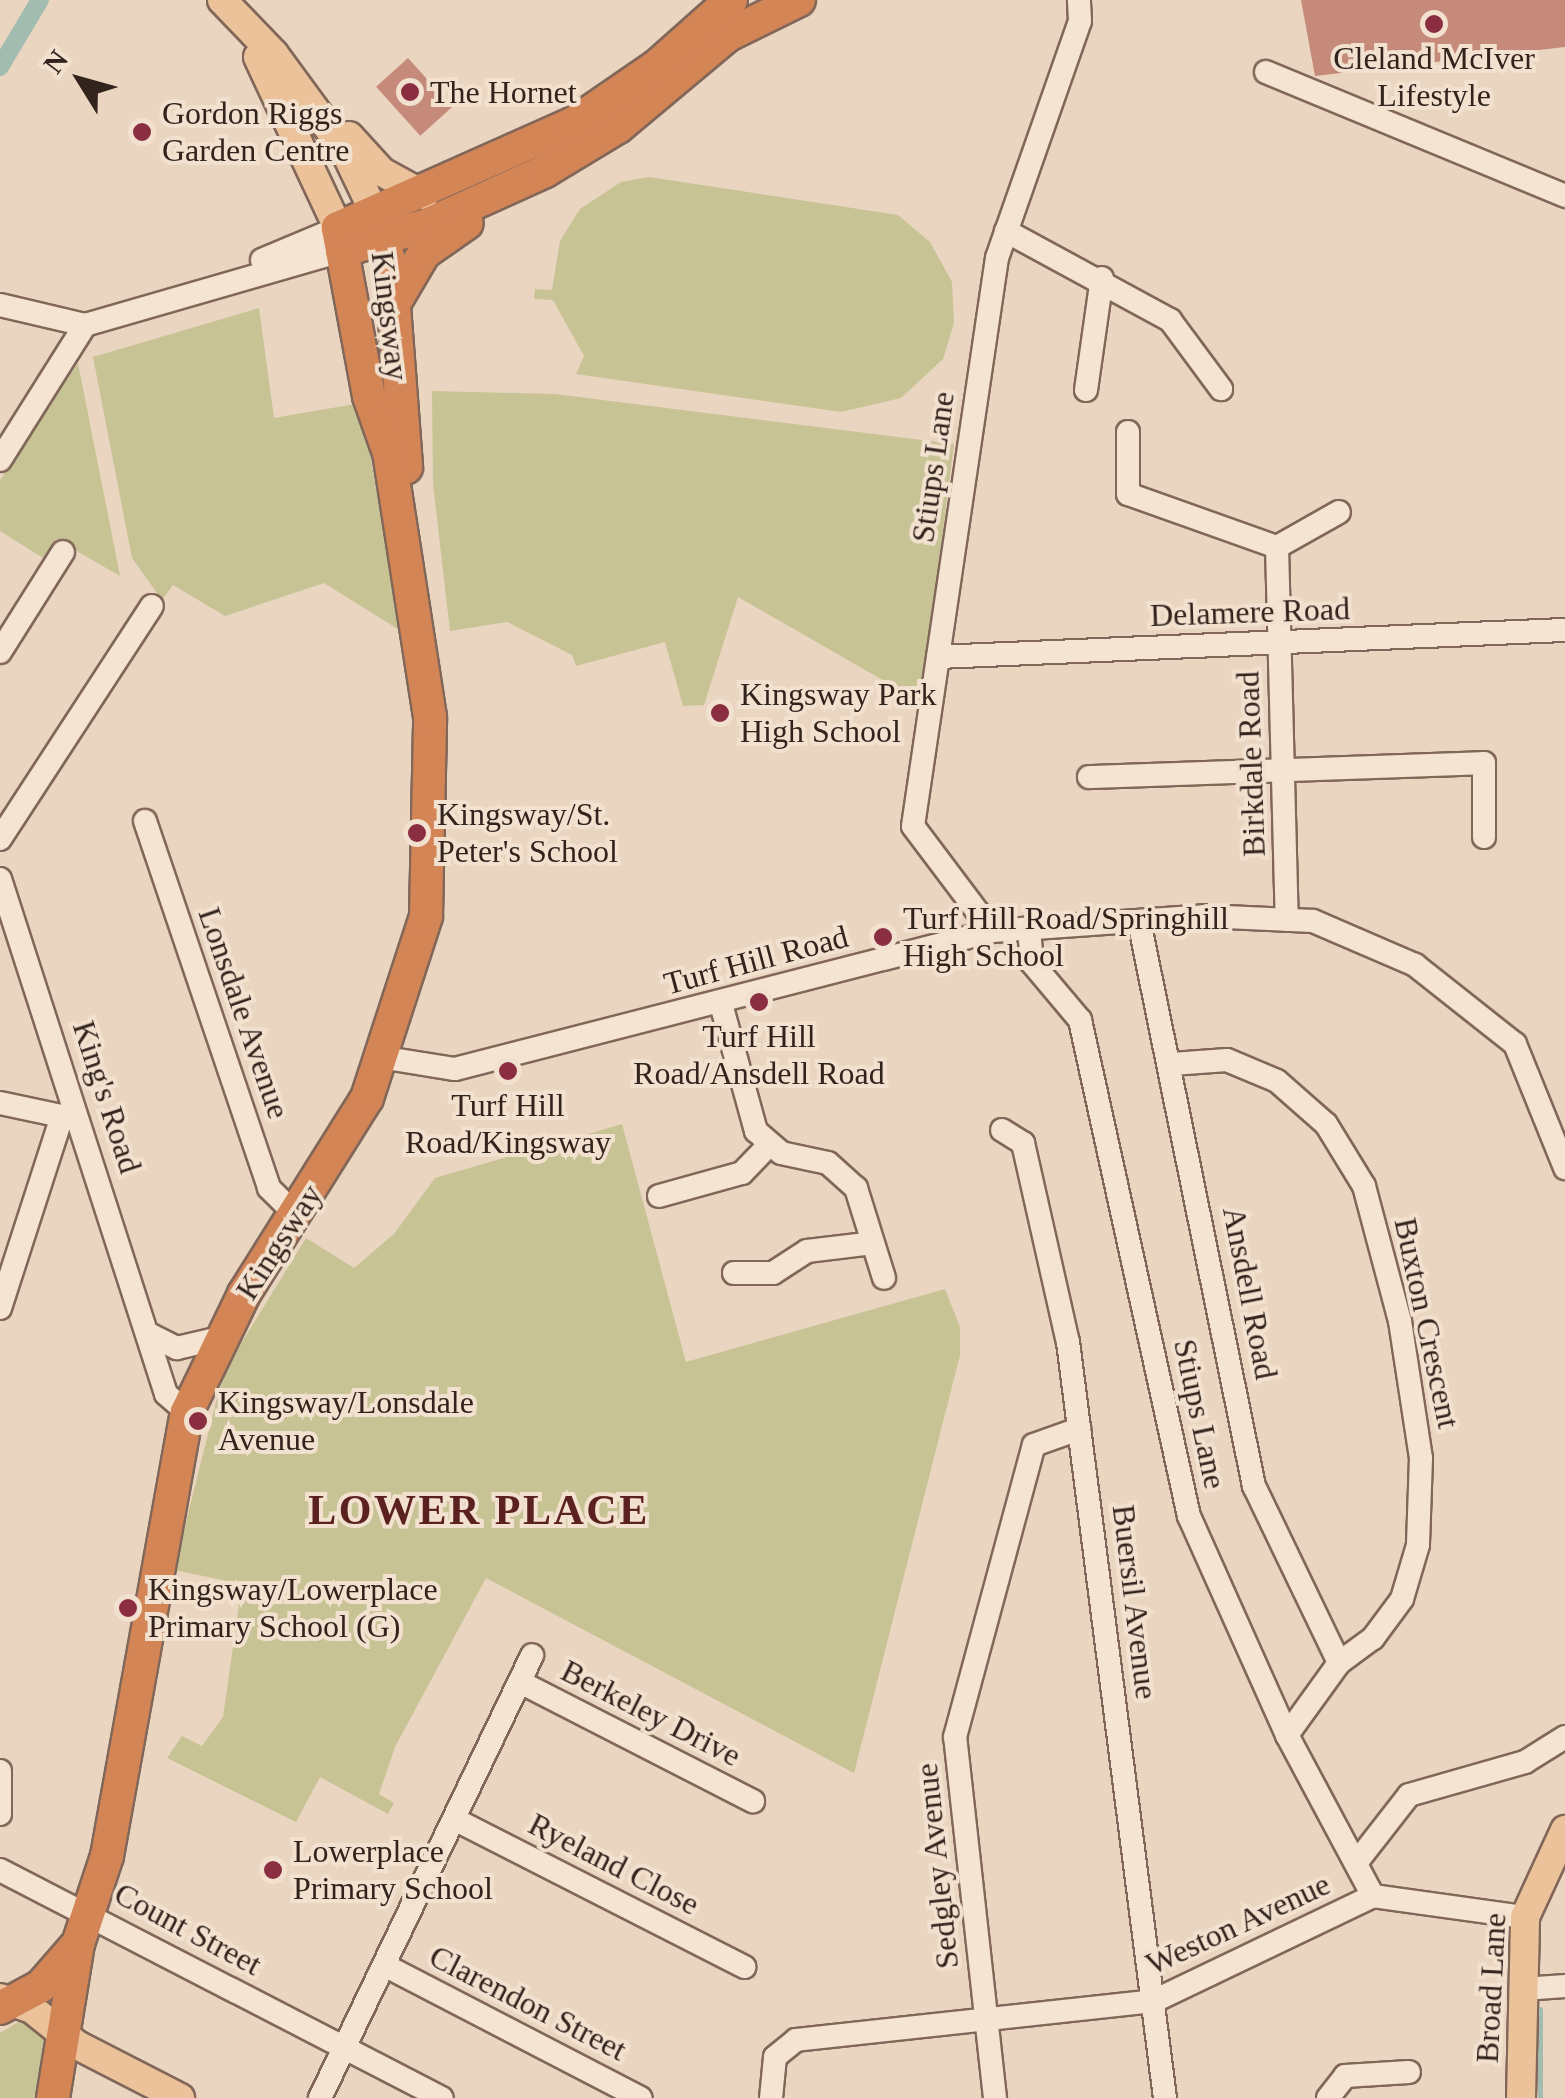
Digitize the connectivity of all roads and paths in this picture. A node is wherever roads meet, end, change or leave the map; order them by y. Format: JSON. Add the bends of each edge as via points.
{"nodes":[{"id":1,"x":731,"y":0,"type":"edge"},
{"id":2,"x":799,"y":0,"type":"edge"},
{"id":3,"x":1079,"y":0,"type":"edge"},
{"id":4,"x":229,"y":8,"type":"edge"},
{"id":5,"x":274,"y":54,"type":"junction"},
{"id":6,"x":1266,"y":72,"type":"dead end"},
{"id":7,"x":545,"y":171,"type":"junction"},
{"id":8,"x":424,"y":196,"type":"junction"},
{"id":9,"x":1565,"y":196,"type":"edge"},
{"id":10,"x":1006,"y":231,"type":"junction"},
{"id":11,"x":358,"y":233,"type":"junction"},
{"id":12,"x":1102,"y":278,"type":"junction"},
{"id":13,"x":395,"y":302,"type":"junction"},
{"id":14,"x":0,"y":306,"type":"edge"},
{"id":15,"x":85,"y":325,"type":"junction"},
{"id":16,"x":1222,"y":389,"type":"dead end"},
{"id":17,"x":1086,"y":390,"type":"dead end"},
{"id":18,"x":1128,"y":432,"type":"dead end"},
{"id":19,"x":0,"y":460,"type":"edge"},
{"id":20,"x":1339,"y":512,"type":"dead end"},
{"id":21,"x":402,"y":542,"type":"junction"},
{"id":22,"x":1278,"y":546,"type":"junction"},
{"id":23,"x":63,"y":552,"type":"dead end"},
{"id":24,"x":152,"y":606,"type":"dead end"},
{"id":25,"x":1565,"y":630,"type":"edge"},
{"id":26,"x":1280,"y":645,"type":"junction"},
{"id":27,"x":0,"y":652,"type":"edge"},
{"id":28,"x":938,"y":656,"type":"junction"},
{"id":29,"x":1284,"y":774,"type":"junction"},
{"id":30,"x":1089,"y":777,"type":"dead end"},
{"id":31,"x":145,"y":821,"type":"dead end"},
{"id":32,"x":1484,"y":837,"type":"dead end"},
{"id":33,"x":0,"y":839,"type":"edge"},
{"id":34,"x":0,"y":880,"type":"edge"},
{"id":35,"x":1287,"y":920,"type":"junction"},
{"id":36,"x":1139,"y":921,"type":"junction"},
{"id":37,"x":1029,"y":928,"type":"junction"},
{"id":38,"x":992,"y":931,"type":"junction"},
{"id":39,"x":721,"y":1004,"type":"junction"},
{"id":40,"x":386,"y":1058,"type":"junction"},
{"id":41,"x":1172,"y":1064,"type":"junction"},
{"id":42,"x":0,"y":1103,"type":"edge"},
{"id":43,"x":72,"y":1119,"type":"junction"},
{"id":44,"x":1002,"y":1130,"type":"dead end"},
{"id":45,"x":1562,"y":1141,"type":"edge"},
{"id":46,"x":768,"y":1146,"type":"junction"},
{"id":47,"x":1565,"y":1168,"type":"edge"},
{"id":48,"x":660,"y":1196,"type":"dead end"},
{"id":49,"x":297,"y":1216,"type":"junction"},
{"id":50,"x":873,"y":1243,"type":"junction"},
{"id":51,"x":734,"y":1273,"type":"dead end"},
{"id":52,"x":884,"y":1278,"type":"dead end"},
{"id":53,"x":0,"y":1308,"type":"edge"},
{"id":54,"x":151,"y":1335,"type":"junction"},
{"id":55,"x":220,"y":1338,"type":"junction"},
{"id":56,"x":187,"y":1412,"type":"junction"},
{"id":57,"x":1080,"y":1429,"type":"junction"},
{"id":58,"x":532,"y":1655,"type":"dead end"},
{"id":59,"x":1340,"y":1663,"type":"junction"},
{"id":60,"x":520,"y":1682,"type":"junction"},
{"id":61,"x":1287,"y":1735,"type":"junction"},
{"id":62,"x":1565,"y":1737,"type":"edge"},
{"id":63,"x":0,"y":1772,"type":"edge"},
{"id":64,"x":753,"y":1802,"type":"dead end"},
{"id":65,"x":0,"y":1814,"type":"edge"},
{"id":66,"x":454,"y":1819,"type":"junction"},
{"id":67,"x":1565,"y":1830,"type":"edge"},
{"id":68,"x":1356,"y":1863,"type":"junction"},
{"id":69,"x":0,"y":1870,"type":"edge"},
{"id":70,"x":1373,"y":1896,"type":"junction"},
{"id":71,"x":1526,"y":1917,"type":"junction"},
{"id":72,"x":85,"y":1929,"type":"junction"},
{"id":73,"x":384,"y":1965,"type":"junction"},
{"id":74,"x":744,"y":1968,"type":"dead end"},
{"id":75,"x":1565,"y":1986,"type":"edge"},
{"id":76,"x":1522,"y":1989,"type":"junction"},
{"id":77,"x":1154,"y":2001,"type":"junction"},
{"id":78,"x":4,"y":2002,"type":"edge"},
{"id":79,"x":986,"y":2019,"type":"junction"},
{"id":80,"x":66,"y":2032,"type":"junction"},
{"id":81,"x":344,"y":2048,"type":"junction"},
{"id":82,"x":1409,"y":2072,"type":"dead end"},
{"id":83,"x":626,"y":2095,"type":"edge"},
{"id":84,"x":54,"y":2098,"type":"edge"},
{"id":85,"x":180,"y":2098,"type":"edge"},
{"id":86,"x":320,"y":2098,"type":"edge"},
{"id":87,"x":442,"y":2098,"type":"edge"},
{"id":88,"x":771,"y":2098,"type":"edge"},
{"id":89,"x":995,"y":2098,"type":"edge"},
{"id":90,"x":1164,"y":2098,"type":"edge"},
{"id":91,"x":1328,"y":2098,"type":"edge"},
{"id":92,"x":1520,"y":2098,"type":"edge"}],
"edges":[{"from":1,"to":8,"type":"highway","via":[[657,66],[574,123]]},
{"from":2,"to":7,"type":"highway","via":[[728,35],[618,127]]},
{"from":3,"to":10,"type":"street","name":"Stiups Lane","via":[[1080,21]]},
{"from":4,"to":5,"type":"main road","name":"Kingsway"},
{"from":4,"to":11,"type":"main road","name":"Kingsway"},
{"from":5,"to":8,"type":"main road","via":[[382,172]]},
{"from":5,"to":11,"type":"main road","name":"Kingsway","via":[[331,132],[352,190]]},
{"from":6,"to":9,"type":"street"},
{"from":7,"to":11,"type":"highway"},
{"from":7,"to":13,"type":"highway","via":[[436,242]]},
{"from":8,"to":11,"type":"highway"},
{"from":10,"to":12,"type":"street"},
{"from":10,"to":28,"type":"street","name":"Stiups Lane"},
{"from":11,"to":13,"type":"highway","name":"Kingsway"},
{"from":11,"to":15,"type":"street"},
{"from":11,"to":21,"type":"highway","name":"Kingsway","via":[[368,396],[389,453]]},
{"from":12,"to":16,"type":"street","via":[[1170,320]]},
{"from":12,"to":17,"type":"street"},
{"from":13,"to":21,"type":"highway","name":"Kingsway","via":[[406,464]]},
{"from":14,"to":15,"type":"street"},
{"from":15,"to":19,"type":"street"},
{"from":18,"to":22,"type":"street","via":[[1128,494]]},
{"from":20,"to":22,"type":"street"},
{"from":21,"to":40,"type":"highway","name":"Kingsway","via":[[435,776],[426,916]]},
{"from":22,"to":26,"type":"street","name":"Birkdale Road"},
{"from":23,"to":27,"type":"street"},
{"from":24,"to":33,"type":"street"},
{"from":25,"to":26,"type":"street","name":"Delamere Road"},
{"from":26,"to":28,"type":"street","name":"Delamere Road"},
{"from":26,"to":29,"type":"street","name":"Birkdale Road"},
{"from":28,"to":38,"type":"street","name":"Stiups Lane","via":[[914,826]]},
{"from":29,"to":30,"type":"street"},
{"from":29,"to":32,"type":"street","via":[[1484,763]]},
{"from":29,"to":35,"type":"street","name":"Birkdale Road"},
{"from":31,"to":49,"type":"street","name":"Lonsdale Avenue","via":[[269,1188]]},
{"from":34,"to":43,"type":"street","name":"King's Road"},
{"from":35,"to":36,"type":"street","name":"Turf Hill Road"},
{"from":35,"to":45,"type":"street","name":"Turf Hill Road","via":[[1313,921],[1415,965],[1514,1044]]},
{"from":36,"to":37,"type":"street","name":"Turf Hill Road"},
{"from":36,"to":41,"type":"street","name":"Ansdell Road"},
{"from":37,"to":38,"type":"street","name":"Turf Hill Road"},
{"from":37,"to":61,"type":"street","name":"Stiups Lane","via":[[1032,963],[1080,1020],[1189,1516]]},
{"from":38,"to":39,"type":"street","name":"Turf Hill Road"},
{"from":39,"to":40,"type":"street","name":"Turf Hill Road","via":[[455,1069]]},
{"from":39,"to":46,"type":"street","via":[[756,1132]]},
{"from":40,"to":49,"type":"highway","name":"Kingsway"},
{"from":41,"to":59,"type":"street","name":"Ansdell Road","via":[[1254,1486]]},
{"from":41,"to":59,"type":"street","name":"Buxton Crescent","via":[[1227,1060],[1277,1081],[1326,1124],[1364,1186],[1400,1321],[1421,1458],[1418,1545],[1402,1599],[1372,1638]]},
{"from":42,"to":43,"type":"street"},
{"from":43,"to":53,"type":"street"},
{"from":43,"to":54,"type":"street","name":"King's Road"},
{"from":44,"to":57,"type":"street","name":"Buersil Avenue","via":[[1023,1144]]},
{"from":45,"to":47,"type":"street","name":"Turf Hill Road"},
{"from":46,"to":48,"type":"street","via":[[742,1173],[684,1178]]},
{"from":46,"to":50,"type":"street","via":[[828,1163],[856,1188]]},
{"from":49,"to":55,"type":"highway","name":"Kingsway"},
{"from":50,"to":51,"type":"street","via":[[807,1251],[773,1274]]},
{"from":50,"to":52,"type":"street"},
{"from":54,"to":55,"type":"street","via":[[177,1348]]},
{"from":54,"to":56,"type":"street","name":"King's Road","via":[[166,1394]]},
{"from":55,"to":56,"type":"highway","name":"Kingsway"},
{"from":56,"to":72,"type":"highway","name":"Kingsway"},
{"from":57,"to":77,"type":"street","name":"Buersil Avenue"},
{"from":57,"to":79,"type":"street","name":"Sedgley Avenue","via":[[1034,1445],[955,1737]]},
{"from":58,"to":60,"type":"street"},
{"from":59,"to":61,"type":"street","name":"Buxton Crescent"},
{"from":60,"to":64,"type":"street","name":"Berkeley Drive"},
{"from":60,"to":66,"type":"street"},
{"from":61,"to":68,"type":"street","name":"Stiups Lane"},
{"from":62,"to":68,"type":"street","via":[[1525,1762],[1409,1794]]},
{"from":63,"to":65,"type":"street"},
{"from":66,"to":73,"type":"street"},
{"from":66,"to":74,"type":"street","name":"Ryeland Close"},
{"from":67,"to":71,"type":"main road","name":"Broad Lane"},
{"from":68,"to":70,"type":"street","name":"Stiups Lane"},
{"from":69,"to":72,"type":"street","name":"Count Street"},
{"from":70,"to":71,"type":"street","name":"Weston Avenue"},
{"from":70,"to":77,"type":"street","name":"Weston Avenue"},
{"from":71,"to":76,"type":"main road","name":"Broad Lane"},
{"from":72,"to":78,"type":"highway","via":[[41,1986]]},
{"from":72,"to":80,"type":"highway","name":"Kingsway"},
{"from":72,"to":81,"type":"street","name":"Count Street"},
{"from":73,"to":81,"type":"street"},
{"from":73,"to":83,"type":"street","name":"Clarendon Street"},
{"from":75,"to":76,"type":"street"},
{"from":76,"to":92,"type":"main road","name":"Broad Lane"},
{"from":77,"to":79,"type":"street","name":"Weston Avenue"},
{"from":77,"to":90,"type":"street","name":"Buersil Avenue"},
{"from":78,"to":80,"type":"main road"},
{"from":79,"to":88,"type":"street","name":"Weston Avenue","via":[[796,2040],[774,2057]]},
{"from":79,"to":89,"type":"street","name":"Sedgley Avenue"},
{"from":80,"to":84,"type":"highway","name":"Kingsway"},
{"from":80,"to":85,"type":"main road","via":[[77,2045]]},
{"from":81,"to":86,"type":"street"},
{"from":81,"to":87,"type":"street","name":"Count Street"},
{"from":82,"to":91,"type":"street","via":[[1346,2076]]}]}
